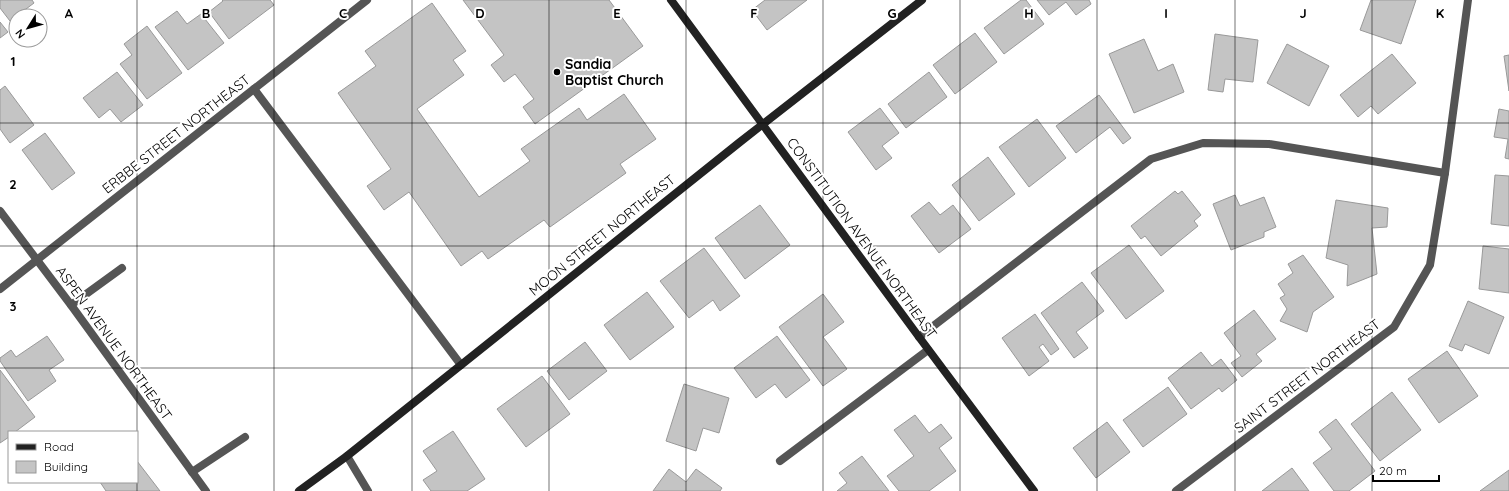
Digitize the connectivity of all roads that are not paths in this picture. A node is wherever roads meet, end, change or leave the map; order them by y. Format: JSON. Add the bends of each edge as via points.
{"nodes":[{"id":1,"x":367,"y":0,"type":"edge"},
{"id":2,"x":671,"y":0,"type":"edge"},
{"id":3,"x":922,"y":0,"type":"edge"},
{"id":4,"x":1468,"y":0,"type":"edge"},
{"id":5,"x":254,"y":89,"type":"junction"},
{"id":6,"x":763,"y":125,"type":"junction"},
{"id":7,"x":1444,"y":174,"type":"junction"},
{"id":8,"x":0,"y":211,"type":"edge"},
{"id":9,"x":37,"y":260,"type":"junction"},
{"id":10,"x":122,"y":268,"type":"dead end"},
{"id":11,"x":0,"y":289,"type":"edge"},
{"id":12,"x":71,"y":305,"type":"junction"},
{"id":13,"x":919,"y":337,"type":"junction"},
{"id":14,"x":928,"y":350,"type":"junction"},
{"id":15,"x":461,"y":365,"type":"junction"},
{"id":16,"x":245,"y":437,"type":"dead end"},
{"id":17,"x":347,"y":456,"type":"junction"},
{"id":18,"x":780,"y":461,"type":"dead end"},
{"id":19,"x":192,"y":472,"type":"junction"},
{"id":20,"x":206,"y":491,"type":"edge"},
{"id":21,"x":299,"y":491,"type":"edge"},
{"id":22,"x":368,"y":491,"type":"edge"},
{"id":23,"x":1034,"y":491,"type":"edge"},
{"id":24,"x":1176,"y":491,"type":"edge"}],
"edges":[{"from":1,"to":5,"type":"street","name":"ERBBE STREET NORTHEAST"},
{"from":2,"to":6,"type":"street","name":"CONSTITUTION AVENUE NORTHEAST"},
{"from":3,"to":6,"type":"street","name":"MOON STREET NORTHEAST"},
{"from":4,"to":7,"type":"street","name":"SAINT STREET NORTHEAST"},
{"from":5,"to":9,"type":"street","name":"ERBBE STREET NORTHEAST"},
{"from":5,"to":15,"type":"street"},
{"from":6,"to":13,"type":"street","name":"CONSTITUTION AVENUE NORTHEAST"},
{"from":6,"to":15,"type":"street","name":"MOON STREET NORTHEAST"},
{"from":7,"to":13,"type":"street","via":[[1269,144],[1203,142],[1151,159]]},
{"from":7,"to":24,"type":"street","name":"SAINT STREET NORTHEAST","via":[[1430,265],[1394,327]]},
{"from":8,"to":9,"type":"street","name":"ASPEN AVENUE NORTHEAST"},
{"from":9,"to":11,"type":"street","name":"ERBBE STREET NORTHEAST"},
{"from":9,"to":12,"type":"street","name":"ASPEN AVENUE NORTHEAST"},
{"from":10,"to":12,"type":"street"},
{"from":12,"to":19,"type":"street","name":"ASPEN AVENUE NORTHEAST"},
{"from":13,"to":14,"type":"street","name":"CONSTITUTION AVENUE NORTHEAST"},
{"from":14,"to":18,"type":"street"},
{"from":14,"to":23,"type":"street","name":"CONSTITUTION AVENUE NORTHEAST"},
{"from":15,"to":17,"type":"street","name":"MOON STREET NORTHEAST"},
{"from":16,"to":19,"type":"street"},
{"from":17,"to":21,"type":"street","name":"MOON STREET NORTHEAST"},
{"from":17,"to":22,"type":"street"},
{"from":19,"to":20,"type":"street","name":"ASPEN AVENUE NORTHEAST"}]}
